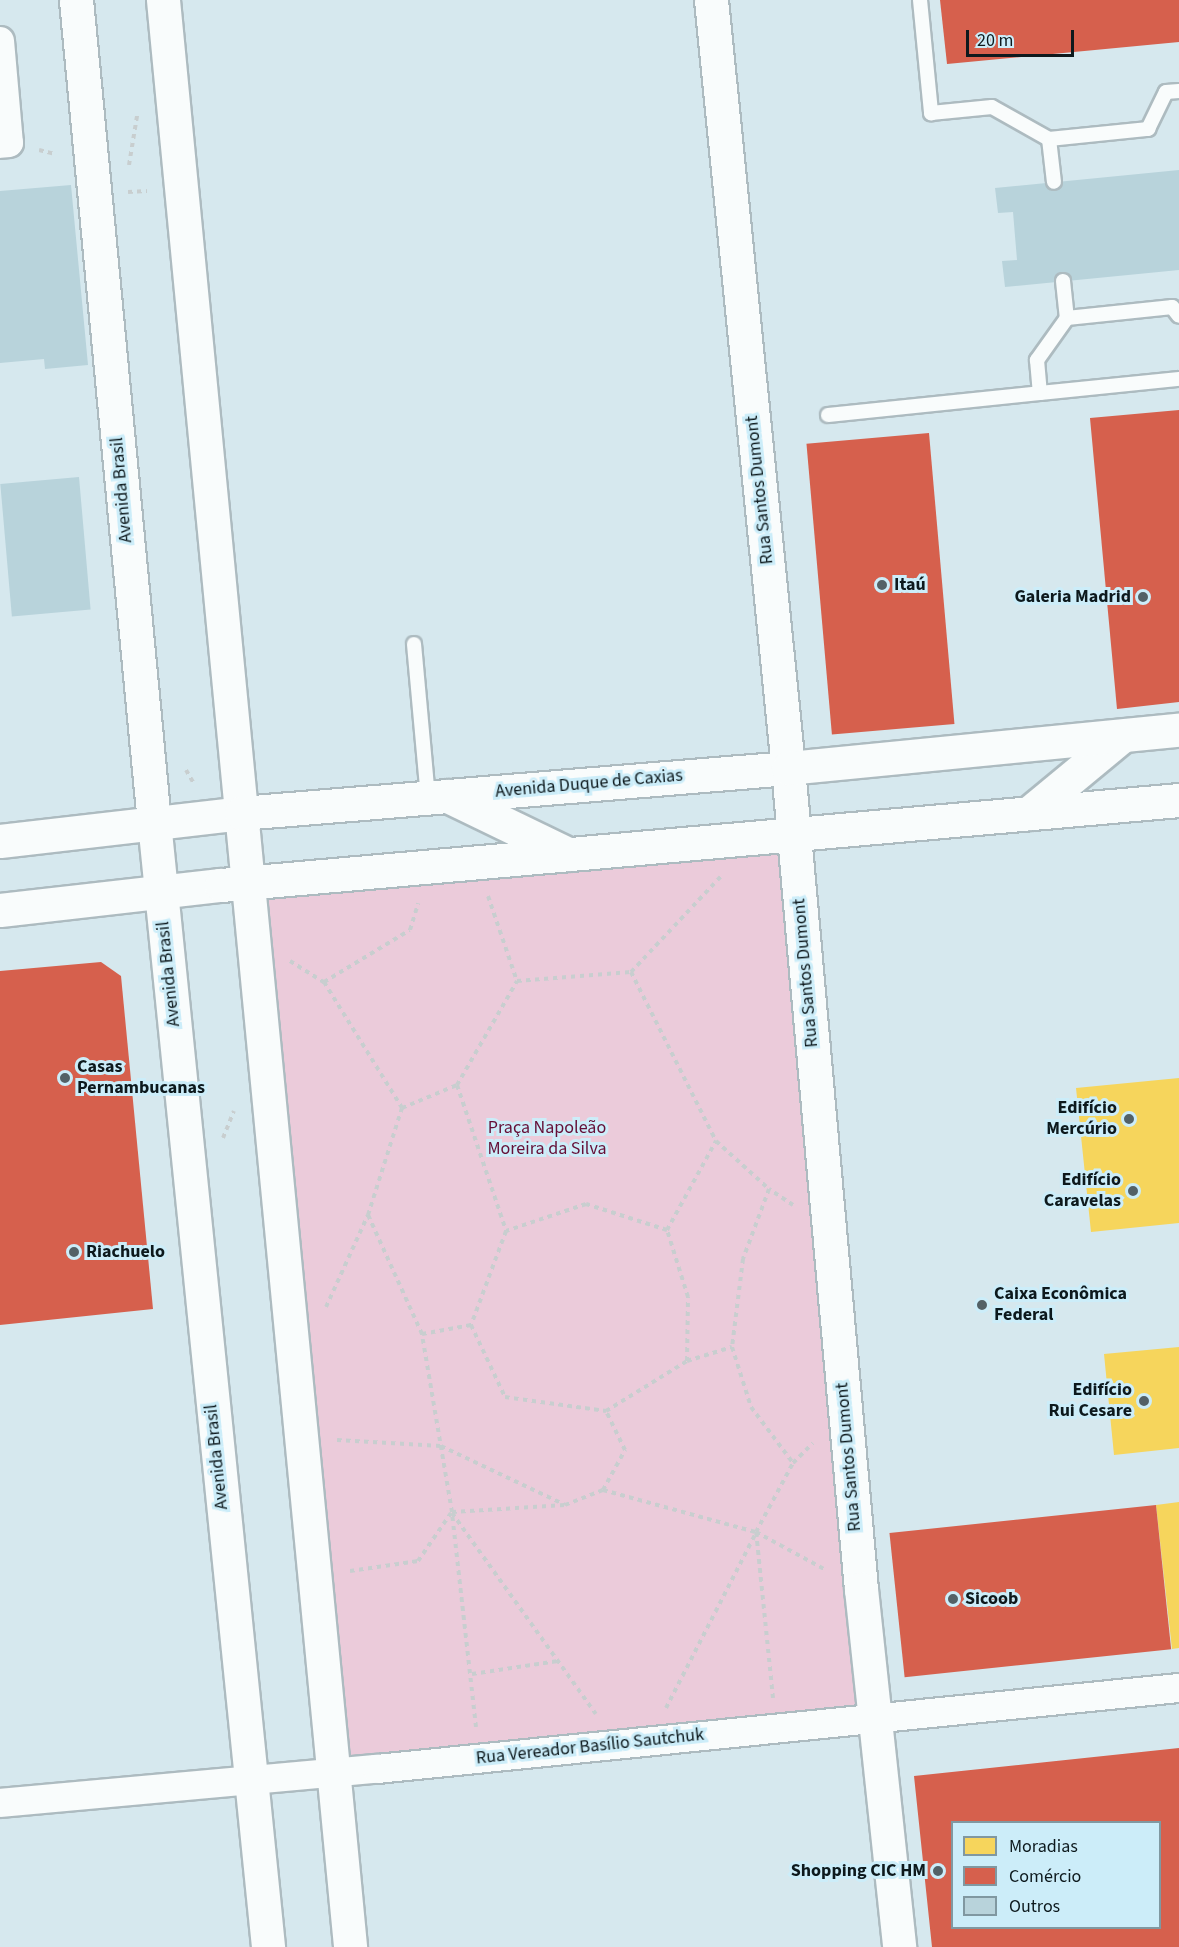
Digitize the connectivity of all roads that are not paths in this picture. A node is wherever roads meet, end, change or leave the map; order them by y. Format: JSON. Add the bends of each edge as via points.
{"nodes":[{"id":1,"x":76,"y":0,"type":"edge"},
{"id":2,"x":163,"y":0,"type":"edge"},
{"id":3,"x":711,"y":0,"type":"edge"},
{"id":4,"x":920,"y":0,"type":"edge"},
{"id":5,"x":0,"y":41,"type":"edge"},
{"id":6,"x":1179,"y":91,"type":"edge"},
{"id":7,"x":1049,"y":139,"type":"junction"},
{"id":8,"x":5,"y":144,"type":"edge"},
{"id":9,"x":1054,"y":182,"type":"dead end"},
{"id":10,"x":1063,"y":281,"type":"dead end"},
{"id":11,"x":1179,"y":316,"type":"edge"},
{"id":12,"x":1067,"y":318,"type":"junction"},
{"id":13,"x":1179,"y":379,"type":"edge"},
{"id":14,"x":1040,"y":393,"type":"junction"},
{"id":15,"x":828,"y":415,"type":"dead end"},
{"id":16,"x":414,"y":644,"type":"dead end"},
{"id":17,"x":1179,"y":730,"type":"edge"},
{"id":18,"x":1121,"y":736,"type":"junction"},
{"id":19,"x":788,"y":768,"type":"junction"},
{"id":20,"x":438,"y":797,"type":"junction"},
{"id":21,"x":1179,"y":800,"type":"edge"},
{"id":22,"x":241,"y":813,"type":"junction"},
{"id":23,"x":1029,"y":813,"type":"junction"},
{"id":24,"x":153,"y":822,"type":"junction"},
{"id":25,"x":793,"y":832,"type":"junction"},
{"id":26,"x":0,"y":841,"type":"edge"},
{"id":27,"x":568,"y":854,"type":"junction"},
{"id":28,"x":248,"y":882,"type":"junction"},
{"id":29,"x":161,"y":891,"type":"junction"},
{"id":30,"x":0,"y":910,"type":"edge"},
{"id":31,"x":1179,"y":1688,"type":"edge"},
{"id":32,"x":877,"y":1717,"type":"junction"},
{"id":33,"x":334,"y":1773,"type":"junction"},
{"id":34,"x":249,"y":1779,"type":"junction"},
{"id":35,"x":0,"y":1803,"type":"edge"},
{"id":36,"x":268,"y":1947,"type":"edge"},
{"id":37,"x":350,"y":1947,"type":"edge"},
{"id":38,"x":899,"y":1947,"type":"edge"}],
"edges":[{"from":1,"to":24,"type":"main road","name":"Avenida Brasil"},
{"from":2,"to":22,"type":"main road"},
{"from":3,"to":19,"type":"main road","name":"Rua Santos Dumont"},
{"from":4,"to":7,"type":"lane","via":[[931,112],[992,107]]},
{"from":5,"to":8,"type":"street"},
{"from":6,"to":7,"type":"lane","via":[[1166,92],[1148,129]]},
{"from":7,"to":9,"type":"lane"},
{"from":10,"to":12,"type":"lane"},
{"from":11,"to":12,"type":"lane","via":[[1172,307]]},
{"from":12,"to":14,"type":"lane","via":[[1037,360]]},
{"from":13,"to":14,"type":"lane"},
{"from":14,"to":15,"type":"lane"},
{"from":16,"to":20,"type":"lane"},
{"from":17,"to":18,"type":"main road","name":"Avenida Duque de Caxias"},
{"from":18,"to":19,"type":"main road","name":"Avenida Duque de Caxias"},
{"from":18,"to":23,"type":"main road"},
{"from":19,"to":20,"type":"main road","name":"Avenida Duque de Caxias"},
{"from":19,"to":25,"type":"main road","name":"Rua Santos Dumont"},
{"from":20,"to":22,"type":"main road","name":"Avenida Duque de Caxias"},
{"from":20,"to":27,"type":"main road"},
{"from":21,"to":23,"type":"main road"},
{"from":22,"to":24,"type":"main road","name":"Avenida Duque de Caxias"},
{"from":22,"to":28,"type":"main road"},
{"from":23,"to":25,"type":"main road"},
{"from":24,"to":26,"type":"main road","name":"Avenida Duque de Caxias"},
{"from":24,"to":29,"type":"main road","name":"Avenida Brasil"},
{"from":25,"to":27,"type":"main road"},
{"from":25,"to":32,"type":"main road","name":"Rua Santos Dumont","via":[[861,1589]]},
{"from":27,"to":28,"type":"main road"},
{"from":28,"to":29,"type":"main road"},
{"from":28,"to":33,"type":"main road"},
{"from":29,"to":30,"type":"main road"},
{"from":29,"to":34,"type":"main road","name":"Avenida Brasil"},
{"from":31,"to":32,"type":"street","name":"Rua Vereador Basílio Sautchuk"},
{"from":32,"to":33,"type":"street","name":"Rua Vereador Basílio Sautchuk"},
{"from":32,"to":38,"type":"main road","name":"Rua Santos Dumont"},
{"from":33,"to":34,"type":"street","name":"Rua Vereador Basílio Sautchuk"},
{"from":33,"to":37,"type":"main road"},
{"from":34,"to":35,"type":"street","name":"Rua Vereador Basílio Sautchuk"},
{"from":34,"to":36,"type":"main road","name":"Avenida Brasil"}]}
